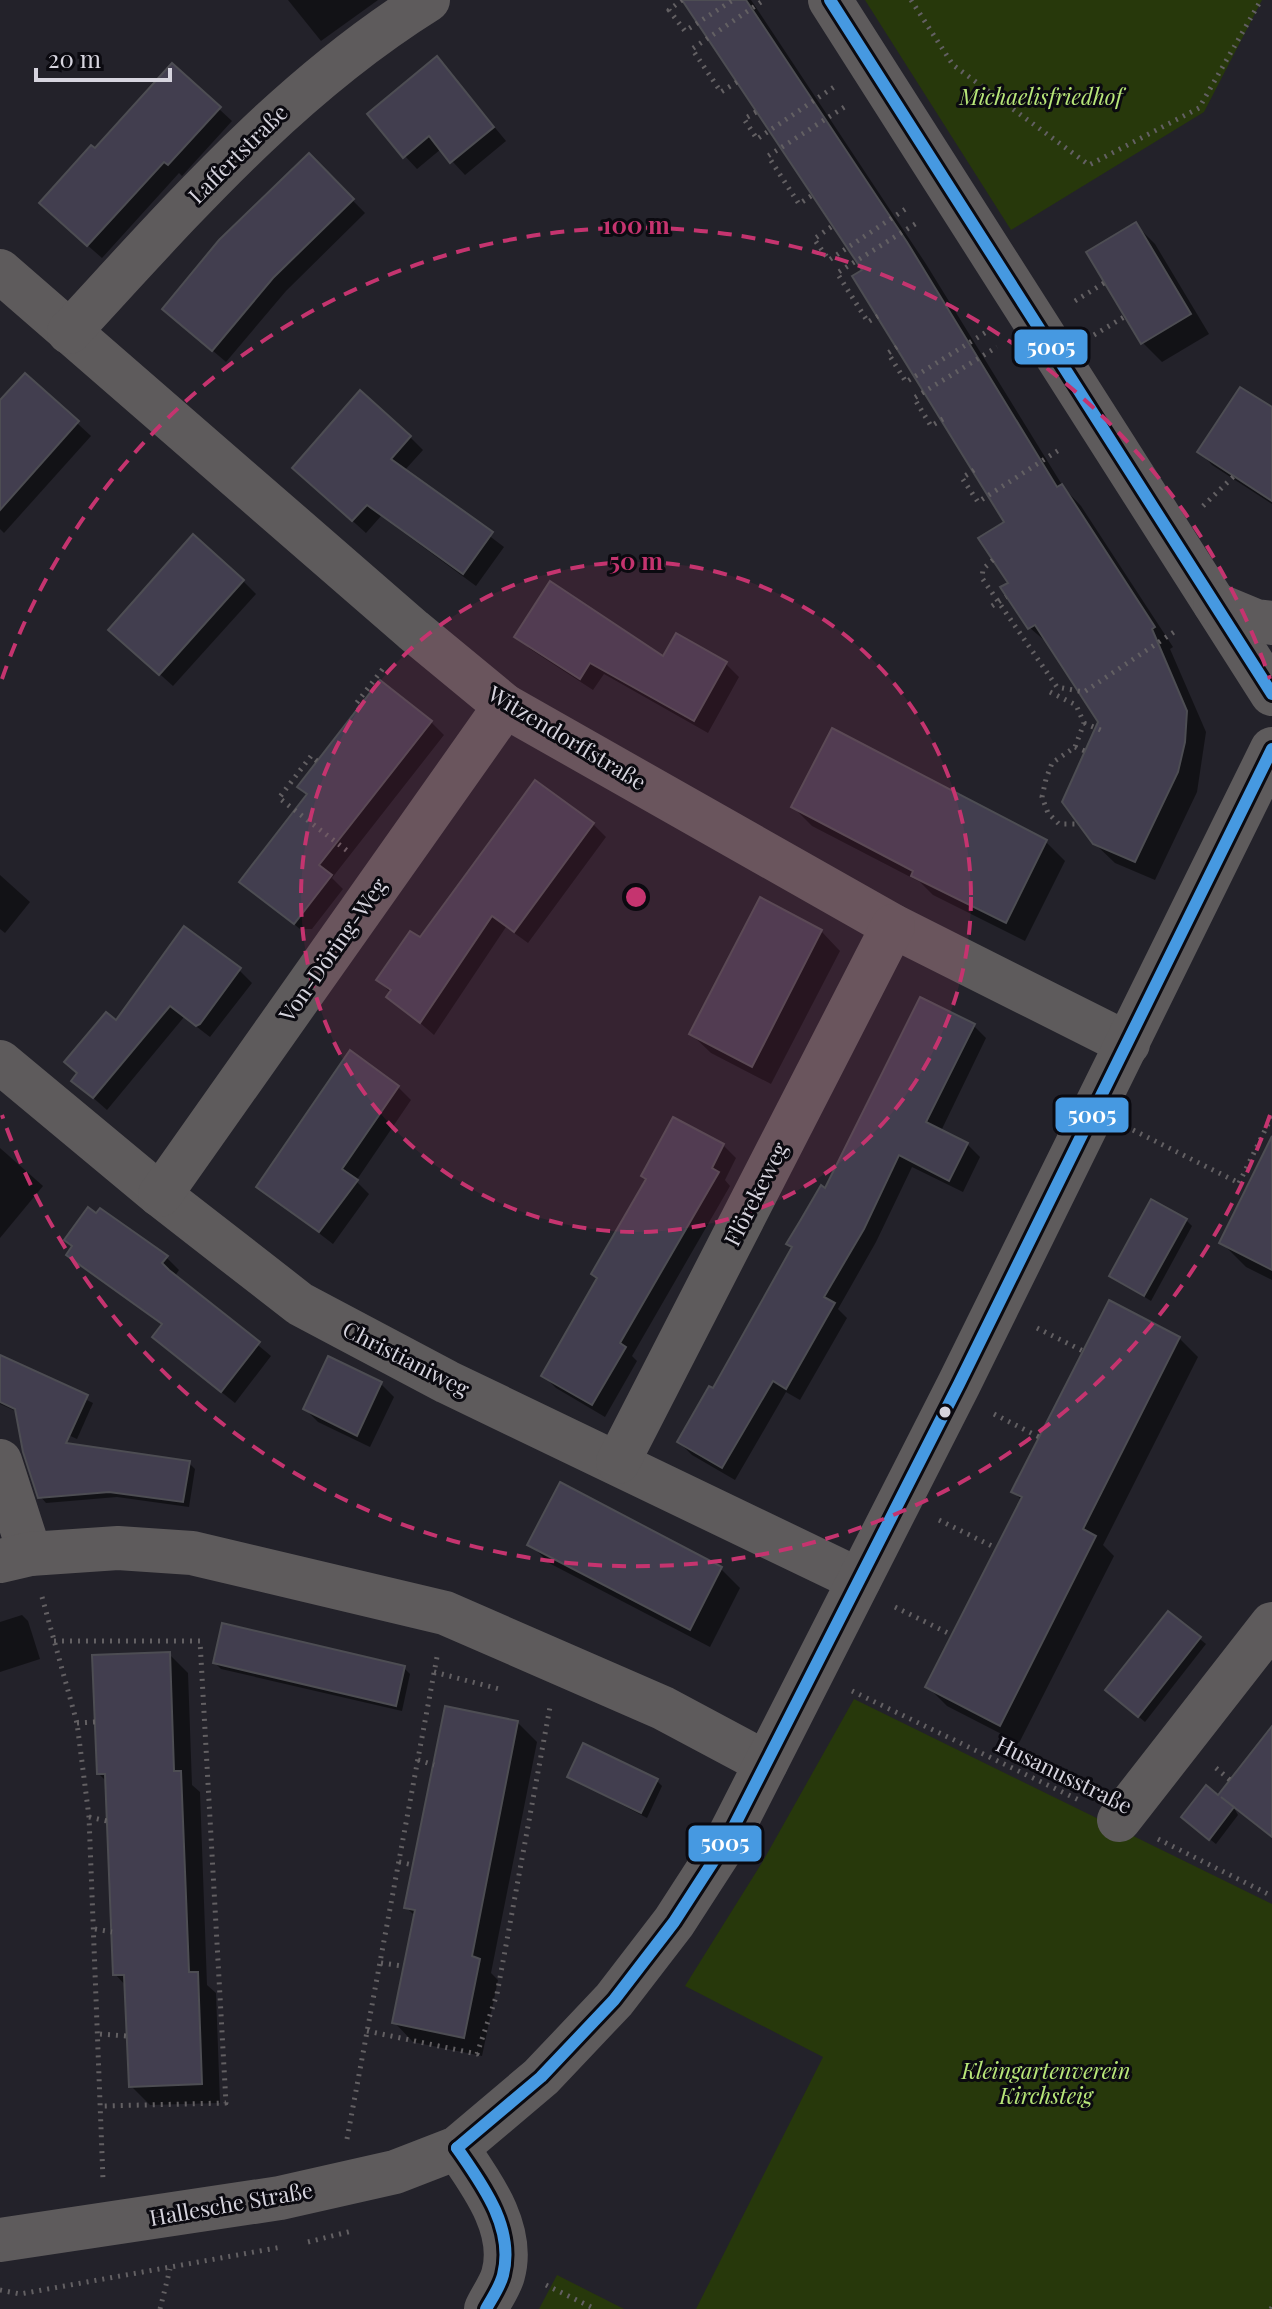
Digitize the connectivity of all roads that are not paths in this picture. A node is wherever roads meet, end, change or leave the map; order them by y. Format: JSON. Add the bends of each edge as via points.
{"nodes":[{"id":1,"x":428,"y":0,"type":"edge"},
{"id":2,"x":835,"y":3,"type":"edge"},
{"id":3,"x":7,"y":292,"type":"edge"},
{"id":4,"x":69,"y":332,"type":"junction"},
{"id":5,"x":1215,"y":604,"type":"junction"},
{"id":6,"x":1272,"y":623,"type":"edge"},
{"id":7,"x":1272,"y":694,"type":"edge"},
{"id":8,"x":505,"y":706,"type":"junction"},
{"id":9,"x":1272,"y":749,"type":"edge"},
{"id":10,"x":893,"y":926,"type":"junction"},
{"id":11,"x":1128,"y":1044,"type":"junction"},
{"id":12,"x":0,"y":1062,"type":"edge"},
{"id":13,"x":160,"y":1195,"type":"junction"},
{"id":14,"x":0,"y":1461,"type":"edge"},
{"id":15,"x":618,"y":1462,"type":"junction"},
{"id":16,"x":15,"y":1557,"type":"edge"},
{"id":17,"x":873,"y":1591,"type":"junction"},
{"id":18,"x":1272,"y":1624,"type":"edge"},
{"id":19,"x":766,"y":1763,"type":"junction"},
{"id":20,"x":1119,"y":1820,"type":"road end"},
{"id":21,"x":457,"y":2148,"type":"junction"},
{"id":22,"x":0,"y":2240,"type":"edge"},
{"id":23,"x":495,"y":2292,"type":"edge"}],
"edges":[{"from":1,"to":4,"type":"street","name":"Laffertstraße","via":[[319,76],[235,153]]},
{"from":2,"to":5,"type":"street"},
{"from":3,"to":4,"type":"street","name":"Witzendorffstraße"},
{"from":4,"to":8,"type":"street","name":"Witzendorffstraße"},
{"from":5,"to":6,"type":"street"},
{"from":5,"to":7,"type":"street"},
{"from":8,"to":10,"type":"street","name":"Witzendorffstraße"},
{"from":8,"to":13,"type":"street","name":"Von-Döring-Weg"},
{"from":9,"to":11,"type":"street","name":"Hallesche Straße"},
{"from":10,"to":11,"type":"street","name":"Witzendorffstraße"},
{"from":10,"to":15,"type":"street","name":"Flörekeweg"},
{"from":11,"to":17,"type":"street","name":"Hallesche Straße"},
{"from":12,"to":13,"type":"street","name":"Christianiweg"},
{"from":13,"to":15,"type":"street","name":"Christianiweg","via":[[300,1304],[447,1382]]},
{"from":14,"to":16,"type":"street"},
{"from":15,"to":17,"type":"street","name":"Christianiweg"},
{"from":16,"to":19,"type":"street","via":[[118,1548],[192,1553],[445,1613],[663,1708]]},
{"from":17,"to":19,"type":"street","name":"Hallesche Straße"},
{"from":18,"to":20,"type":"street"},
{"from":19,"to":21,"type":"street","name":"Hallesche Straße","via":[[727,1840],[614,2000],[541,2077]]},
{"from":21,"to":22,"type":"street","name":"Hallesche Straße","via":[[395,2172],[280,2198]]},
{"from":21,"to":23,"type":"street","via":[[488,2193],[504,2236]]}]}
